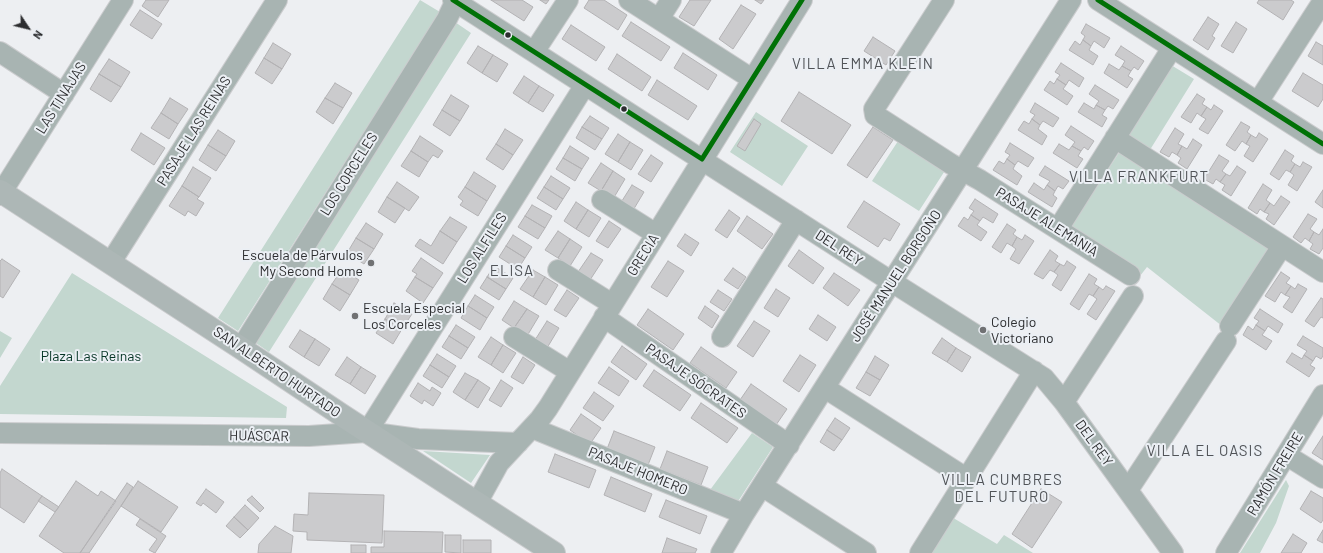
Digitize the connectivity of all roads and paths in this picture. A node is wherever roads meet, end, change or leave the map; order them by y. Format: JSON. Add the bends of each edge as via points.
{"nodes":[{"id":1,"x":123,"y":0,"type":"edge"},
{"id":2,"x":277,"y":0,"type":"edge"},
{"id":3,"x":568,"y":0,"type":"edge"},
{"id":4,"x":629,"y":0,"type":"edge"},
{"id":5,"x":671,"y":0,"type":"edge"},
{"id":6,"x":802,"y":0,"type":"edge"},
{"id":7,"x":944,"y":0,"type":"edge"},
{"id":8,"x":1071,"y":0,"type":"edge"},
{"id":9,"x":1098,"y":0,"type":"edge"},
{"id":10,"x":455,"y":1,"type":"edge"},
{"id":11,"x":1323,"y":1,"type":"edge"},
{"id":12,"x":659,"y":19,"type":"junction"},
{"id":13,"x":1172,"y":48,"type":"junction"},
{"id":14,"x":0,"y":52,"type":"edge"},
{"id":15,"x":534,"y":52,"type":"junction"},
{"id":16,"x":752,"y":78,"type":"junction"},
{"id":17,"x":585,"y":85,"type":"junction"},
{"id":18,"x":64,"y":94,"type":"junction"},
{"id":19,"x":1258,"y":102,"type":"junction"},
{"id":20,"x":1115,"y":138,"type":"junction"},
{"id":21,"x":1323,"y":144,"type":"edge"},
{"id":22,"x":702,"y":160,"type":"junction"},
{"id":23,"x":963,"y":171,"type":"junction"},
{"id":24,"x":1,"y":193,"type":"edge"},
{"id":25,"x":602,"y":200,"type":"dead end"},
{"id":26,"x":796,"y":220,"type":"junction"},
{"id":27,"x":1058,"y":229,"type":"junction"},
{"id":28,"x":656,"y":234,"type":"junction"},
{"id":29,"x":1282,"y":246,"type":"junction"},
{"id":30,"x":111,"y":262,"type":"junction"},
{"id":31,"x":558,"y":270,"type":"dead end"},
{"id":32,"x":1323,"y":272,"type":"edge"},
{"id":33,"x":1130,"y":275,"type":"dead end"},
{"id":34,"x":892,"y":282,"type":"junction"},
{"id":35,"x":1133,"y":296,"type":"dead end"},
{"id":36,"x":608,"y":311,"type":"junction"},
{"id":37,"x":514,"y":337,"type":"dead end"},
{"id":38,"x":722,"y":337,"type":"dead end"},
{"id":39,"x":241,"y":348,"type":"junction"},
{"id":40,"x":1034,"y":371,"type":"junction"},
{"id":41,"x":570,"y":372,"type":"junction"},
{"id":42,"x":825,"y":388,"type":"junction"},
{"id":43,"x":1323,"y":395,"type":"edge"},
{"id":44,"x":1064,"y":402,"type":"junction"},
{"id":45,"x":532,"y":428,"type":"junction"},
{"id":46,"x":367,"y":432,"type":"junction"},
{"id":47,"x":0,"y":433,"type":"edge"},
{"id":48,"x":518,"y":443,"type":"junction"},
{"id":49,"x":788,"y":445,"type":"junction"},
{"id":50,"x":1286,"y":455,"type":"junction"},
{"id":51,"x":966,"y":478,"type":"junction"},
{"id":52,"x":1323,"y":478,"type":"edge"},
{"id":53,"x":762,"y":486,"type":"junction"},
{"id":54,"x":1128,"y":490,"type":"junction"},
{"id":55,"x":477,"y":503,"type":"junction"},
{"id":56,"x":744,"y":514,"type":"junction"},
{"id":57,"x":554,"y":553,"type":"edge"},
{"id":58,"x":721,"y":553,"type":"edge"},
{"id":59,"x":866,"y":553,"type":"edge"},
{"id":60,"x":920,"y":553,"type":"edge"},
{"id":61,"x":1173,"y":553,"type":"edge"},
{"id":62,"x":1226,"y":553,"type":"edge"}],
"edges":[{"from":1,"to":18,"type":"street","name":"LAS TINAJAS"},
{"from":2,"to":30,"type":"street","name":"PASAJE LAS REINAS"},
{"from":3,"to":15,"type":"street"},
{"from":4,"to":12,"type":"street"},
{"from":5,"to":12,"type":"street"},
{"from":6,"to":16,"type":"street","name":"GRECIA"},
{"from":7,"to":23,"type":"street","name":"PASAJE ALEMANIA","via":[[874,111],[876,117]]},
{"from":8,"to":23,"type":"street","name":"JOSÉ MANUEL BORGOÑO"},
{"from":9,"to":13,"type":"street"},
{"from":10,"to":15,"type":"street","name":"DEL REY"},
{"from":10,"to":39,"type":"street","name":"LOS CORCELES","via":[[447,19]]},
{"from":11,"to":19,"type":"street"},
{"from":12,"to":16,"type":"street"},
{"from":13,"to":19,"type":"street"},
{"from":13,"to":20,"type":"street"},
{"from":14,"to":18,"type":"street"},
{"from":15,"to":17,"type":"street","name":"DEL REY"},
{"from":16,"to":22,"type":"street","name":"GRECIA"},
{"from":17,"to":22,"type":"street","name":"DEL REY"},
{"from":17,"to":46,"type":"street","name":"LOS ALFILES"},
{"from":18,"to":24,"type":"street","name":"LAS TINAJAS"},
{"from":19,"to":21,"type":"street"},
{"from":20,"to":27,"type":"street"},
{"from":20,"to":29,"type":"street"},
{"from":22,"to":26,"type":"street","name":"DEL REY"},
{"from":22,"to":28,"type":"street","name":"GRECIA"},
{"from":23,"to":27,"type":"street","name":"PASAJE ALEMANIA"},
{"from":23,"to":34,"type":"street","name":"JOSÉ MANUEL BORGOÑO"},
{"from":24,"to":30,"type":"main road","name":"SAN ALBERTO HURTADO"},
{"from":25,"to":28,"type":"street"},
{"from":26,"to":34,"type":"street","name":"DEL REY"},
{"from":26,"to":38,"type":"street"},
{"from":27,"to":33,"type":"street","name":"PASAJE ALEMANIA"},
{"from":28,"to":36,"type":"street","name":"GRECIA"},
{"from":29,"to":32,"type":"street"},
{"from":29,"to":54,"type":"street"},
{"from":30,"to":39,"type":"main road","name":"SAN ALBERTO HURTADO"},
{"from":31,"to":36,"type":"street","name":"PASAJE SÓCRATES"},
{"from":34,"to":40,"type":"street","name":"DEL REY"},
{"from":34,"to":42,"type":"street","name":"JOSÉ MANUEL BORGOÑO"},
{"from":35,"to":44,"type":"street"},
{"from":36,"to":41,"type":"street","name":"GRECIA"},
{"from":36,"to":49,"type":"street","name":"PASAJE SÓCRATES"},
{"from":37,"to":41,"type":"street"},
{"from":39,"to":46,"type":"main road","name":"SAN ALBERTO HURTADO"},
{"from":40,"to":44,"type":"street","name":"DEL REY","via":[[1050,384]]},
{"from":40,"to":51,"type":"street"},
{"from":41,"to":45,"type":"street","name":"GRECIA","via":[[548,408]]},
{"from":42,"to":49,"type":"street","name":"JOSÉ MANUEL BORGOÑO"},
{"from":42,"to":51,"type":"street"},
{"from":43,"to":50,"type":"street","name":"RAMÓN FREIRE"},
{"from":44,"to":54,"type":"street","name":"DEL REY"},
{"from":45,"to":48,"type":"street","name":"GRECIA"},
{"from":45,"to":56,"type":"street","name":"PASAJE HOMERO"},
{"from":46,"to":47,"type":"street","name":"HUÁSCAR","via":[[309,436]]},
{"from":46,"to":48,"type":"street","name":"HUÁSCAR","via":[[418,439]]},
{"from":46,"to":55,"type":"main road","name":"SAN ALBERTO HURTADO"},
{"from":48,"to":55,"type":"street","name":"GRECIA","via":[[495,469]]},
{"from":49,"to":53,"type":"street","name":"JOSÉ MANUEL BORGOÑO"},
{"from":50,"to":52,"type":"street"},
{"from":50,"to":62,"type":"street","name":"RAMÓN FREIRE"},
{"from":51,"to":60,"type":"street"},
{"from":53,"to":56,"type":"street","name":"JOSÉ MANUEL BORGOÑO"},
{"from":53,"to":59,"type":"street"},
{"from":54,"to":61,"type":"street","name":"DEL REY"},
{"from":55,"to":57,"type":"main road","name":"SAN ALBERTO HURTADO"},
{"from":56,"to":58,"type":"street","name":"JOSÉ MANUEL BORGOÑO"}]}
